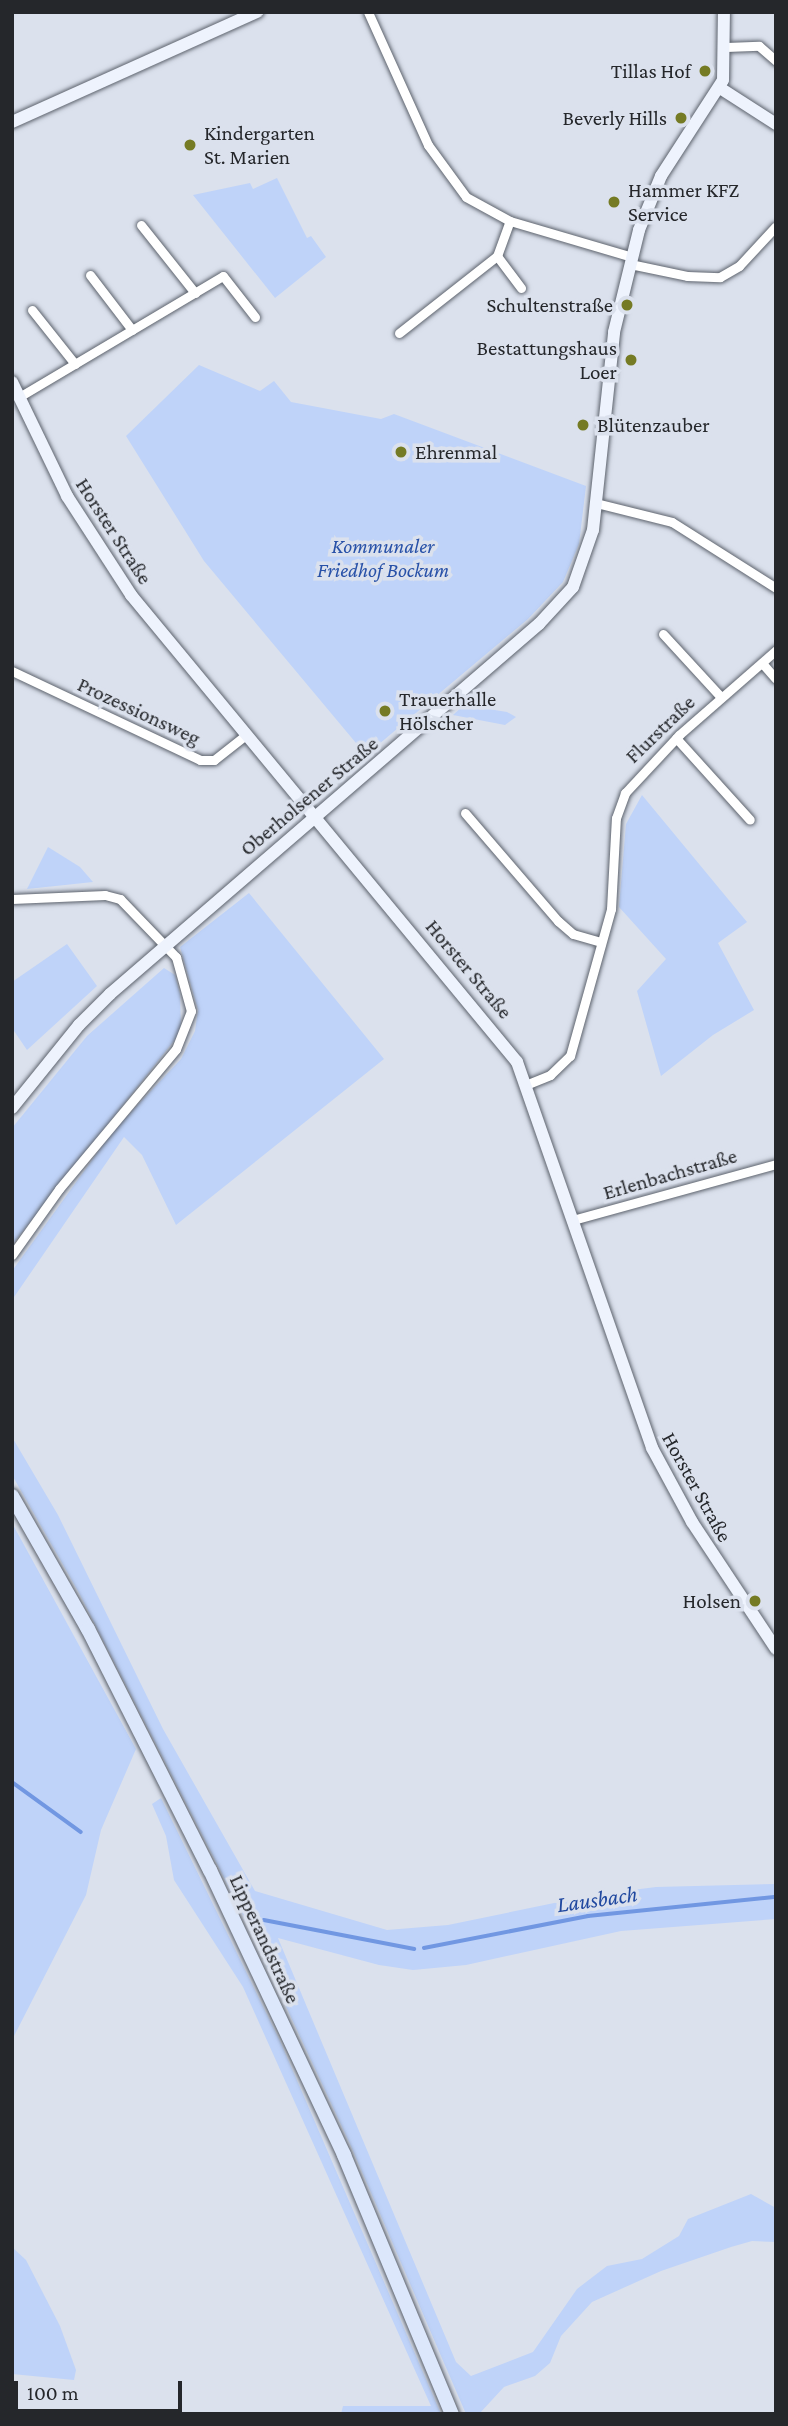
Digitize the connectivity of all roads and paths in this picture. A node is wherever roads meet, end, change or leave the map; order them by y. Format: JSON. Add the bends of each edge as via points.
{"nodes":[{"id":1,"x":257,"y":12,"type":"edge"},
{"id":2,"x":368,"y":12,"type":"edge"},
{"id":3,"x":724,"y":12,"type":"edge"},
{"id":4,"x":726,"y":47,"type":"junction"},
{"id":5,"x":776,"y":61,"type":"edge"},
{"id":6,"x":720,"y":88,"type":"junction"},
{"id":7,"x":12,"y":122,"type":"edge"},
{"id":8,"x":776,"y":124,"type":"edge"},
{"id":9,"x":510,"y":221,"type":"junction"},
{"id":10,"x":141,"y":225,"type":"dead end"},
{"id":11,"x":776,"y":226,"type":"edge"},
{"id":12,"x":497,"y":256,"type":"junction"},
{"id":13,"x":631,"y":260,"type":"junction"},
{"id":14,"x":90,"y":275,"type":"dead end"},
{"id":15,"x":521,"y":288,"type":"dead end"},
{"id":16,"x":195,"y":293,"type":"junction"},
{"id":17,"x":32,"y":310,"type":"dead end"},
{"id":18,"x":255,"y":317,"type":"dead end"},
{"id":19,"x":132,"y":330,"type":"junction"},
{"id":20,"x":399,"y":333,"type":"dead end"},
{"id":21,"x":75,"y":364,"type":"junction"},
{"id":22,"x":12,"y":382,"type":"edge"},
{"id":23,"x":19,"y":397,"type":"junction"},
{"id":24,"x":596,"y":503,"type":"junction"},
{"id":25,"x":776,"y":588,"type":"edge"},
{"id":26,"x":663,"y":634,"type":"dead end"},
{"id":27,"x":776,"y":650,"type":"edge"},
{"id":28,"x":762,"y":663,"type":"junction"},
{"id":29,"x":12,"y":671,"type":"edge"},
{"id":30,"x":776,"y":678,"type":"edge"},
{"id":31,"x":720,"y":696,"type":"junction"},
{"id":32,"x":247,"y":734,"type":"junction"},
{"id":33,"x":676,"y":738,"type":"junction"},
{"id":34,"x":465,"y":813,"type":"dead end"},
{"id":35,"x":316,"y":816,"type":"junction"},
{"id":36,"x":750,"y":820,"type":"dead end"},
{"id":37,"x":12,"y":900,"type":"edge"},
{"id":38,"x":601,"y":942,"type":"junction"},
{"id":39,"x":165,"y":944,"type":"junction"},
{"id":40,"x":528,"y":1084,"type":"junction"},
{"id":41,"x":12,"y":1108,"type":"edge"},
{"id":42,"x":776,"y":1164,"type":"edge"},
{"id":43,"x":573,"y":1220,"type":"junction"},
{"id":44,"x":12,"y":1255,"type":"edge"},
{"id":45,"x":12,"y":1496,"type":"edge"},
{"id":46,"x":776,"y":1649,"type":"edge"},
{"id":47,"x":452,"y":2414,"type":"edge"}],
"edges":[{"from":1,"to":7,"type":"street"},
{"from":2,"to":9,"type":"street","via":[[444,171],[466,198]]},
{"from":3,"to":4,"type":"street"},
{"from":4,"to":5,"type":"street","via":[[759,46]]},
{"from":4,"to":6,"type":"street"},
{"from":6,"to":8,"type":"street"},
{"from":6,"to":13,"type":"street","name":"Oberholsener Straße","via":[[661,176]]},
{"from":9,"to":12,"type":"street"},
{"from":9,"to":13,"type":"street"},
{"from":10,"to":16,"type":"street"},
{"from":11,"to":13,"type":"street","via":[[739,266],[720,277],[687,276]]},
{"from":12,"to":15,"type":"street"},
{"from":12,"to":20,"type":"street"},
{"from":13,"to":24,"type":"street","name":"Oberholsener Straße","via":[[614,332]]},
{"from":14,"to":19,"type":"street"},
{"from":16,"to":18,"type":"street","via":[[223,276]]},
{"from":16,"to":19,"type":"street"},
{"from":17,"to":21,"type":"street"},
{"from":19,"to":21,"type":"street"},
{"from":21,"to":23,"type":"street"},
{"from":22,"to":23,"type":"street","name":"Horster Straße"},
{"from":23,"to":32,"type":"street","name":"Horster Straße","via":[[67,496],[113,569]]},
{"from":24,"to":25,"type":"street","via":[[672,522]]},
{"from":24,"to":35,"type":"street","name":"Oberholsener Straße","via":[[588,554],[567,594]]},
{"from":26,"to":31,"type":"street"},
{"from":27,"to":28,"type":"street","name":"Flurstraße"},
{"from":28,"to":30,"type":"street"},
{"from":28,"to":31,"type":"street","name":"Flurstraße"},
{"from":29,"to":32,"type":"street","name":"Prozessionsweg","via":[[200,760],[214,760]]},
{"from":31,"to":33,"type":"street","name":"Flurstraße"},
{"from":32,"to":35,"type":"street","name":"Horster Straße"},
{"from":33,"to":36,"type":"street"},
{"from":33,"to":38,"type":"street","name":"Flurstraße","via":[[625,793],[615,818],[611,909]]},
{"from":34,"to":38,"type":"street","via":[[558,921],[573,934]]},
{"from":35,"to":39,"type":"street","name":"Oberholsener Straße"},
{"from":35,"to":40,"type":"street","name":"Horster Straße","via":[[503,1040]]},
{"from":37,"to":39,"type":"street","via":[[112,896],[130,905]]},
{"from":38,"to":40,"type":"street","name":"Flurstraße","via":[[570,1056],[550,1075]]},
{"from":39,"to":41,"type":"street","name":"Oberholsener Straße","via":[[79,1025]]},
{"from":39,"to":44,"type":"street","via":[[184,972],[191,1011],[187,1028],[176,1049],[60,1189]]},
{"from":40,"to":43,"type":"street","name":"Horster Straße"},
{"from":42,"to":43,"type":"street","name":"Erlenbachstraße"},
{"from":43,"to":46,"type":"street","name":"Horster Straße","via":[[652,1448],[692,1522]]},
{"from":45,"to":47,"type":"main road","name":"Lipperandstraße","via":[[88,1629],[210,1870],[344,2155]]}]}
